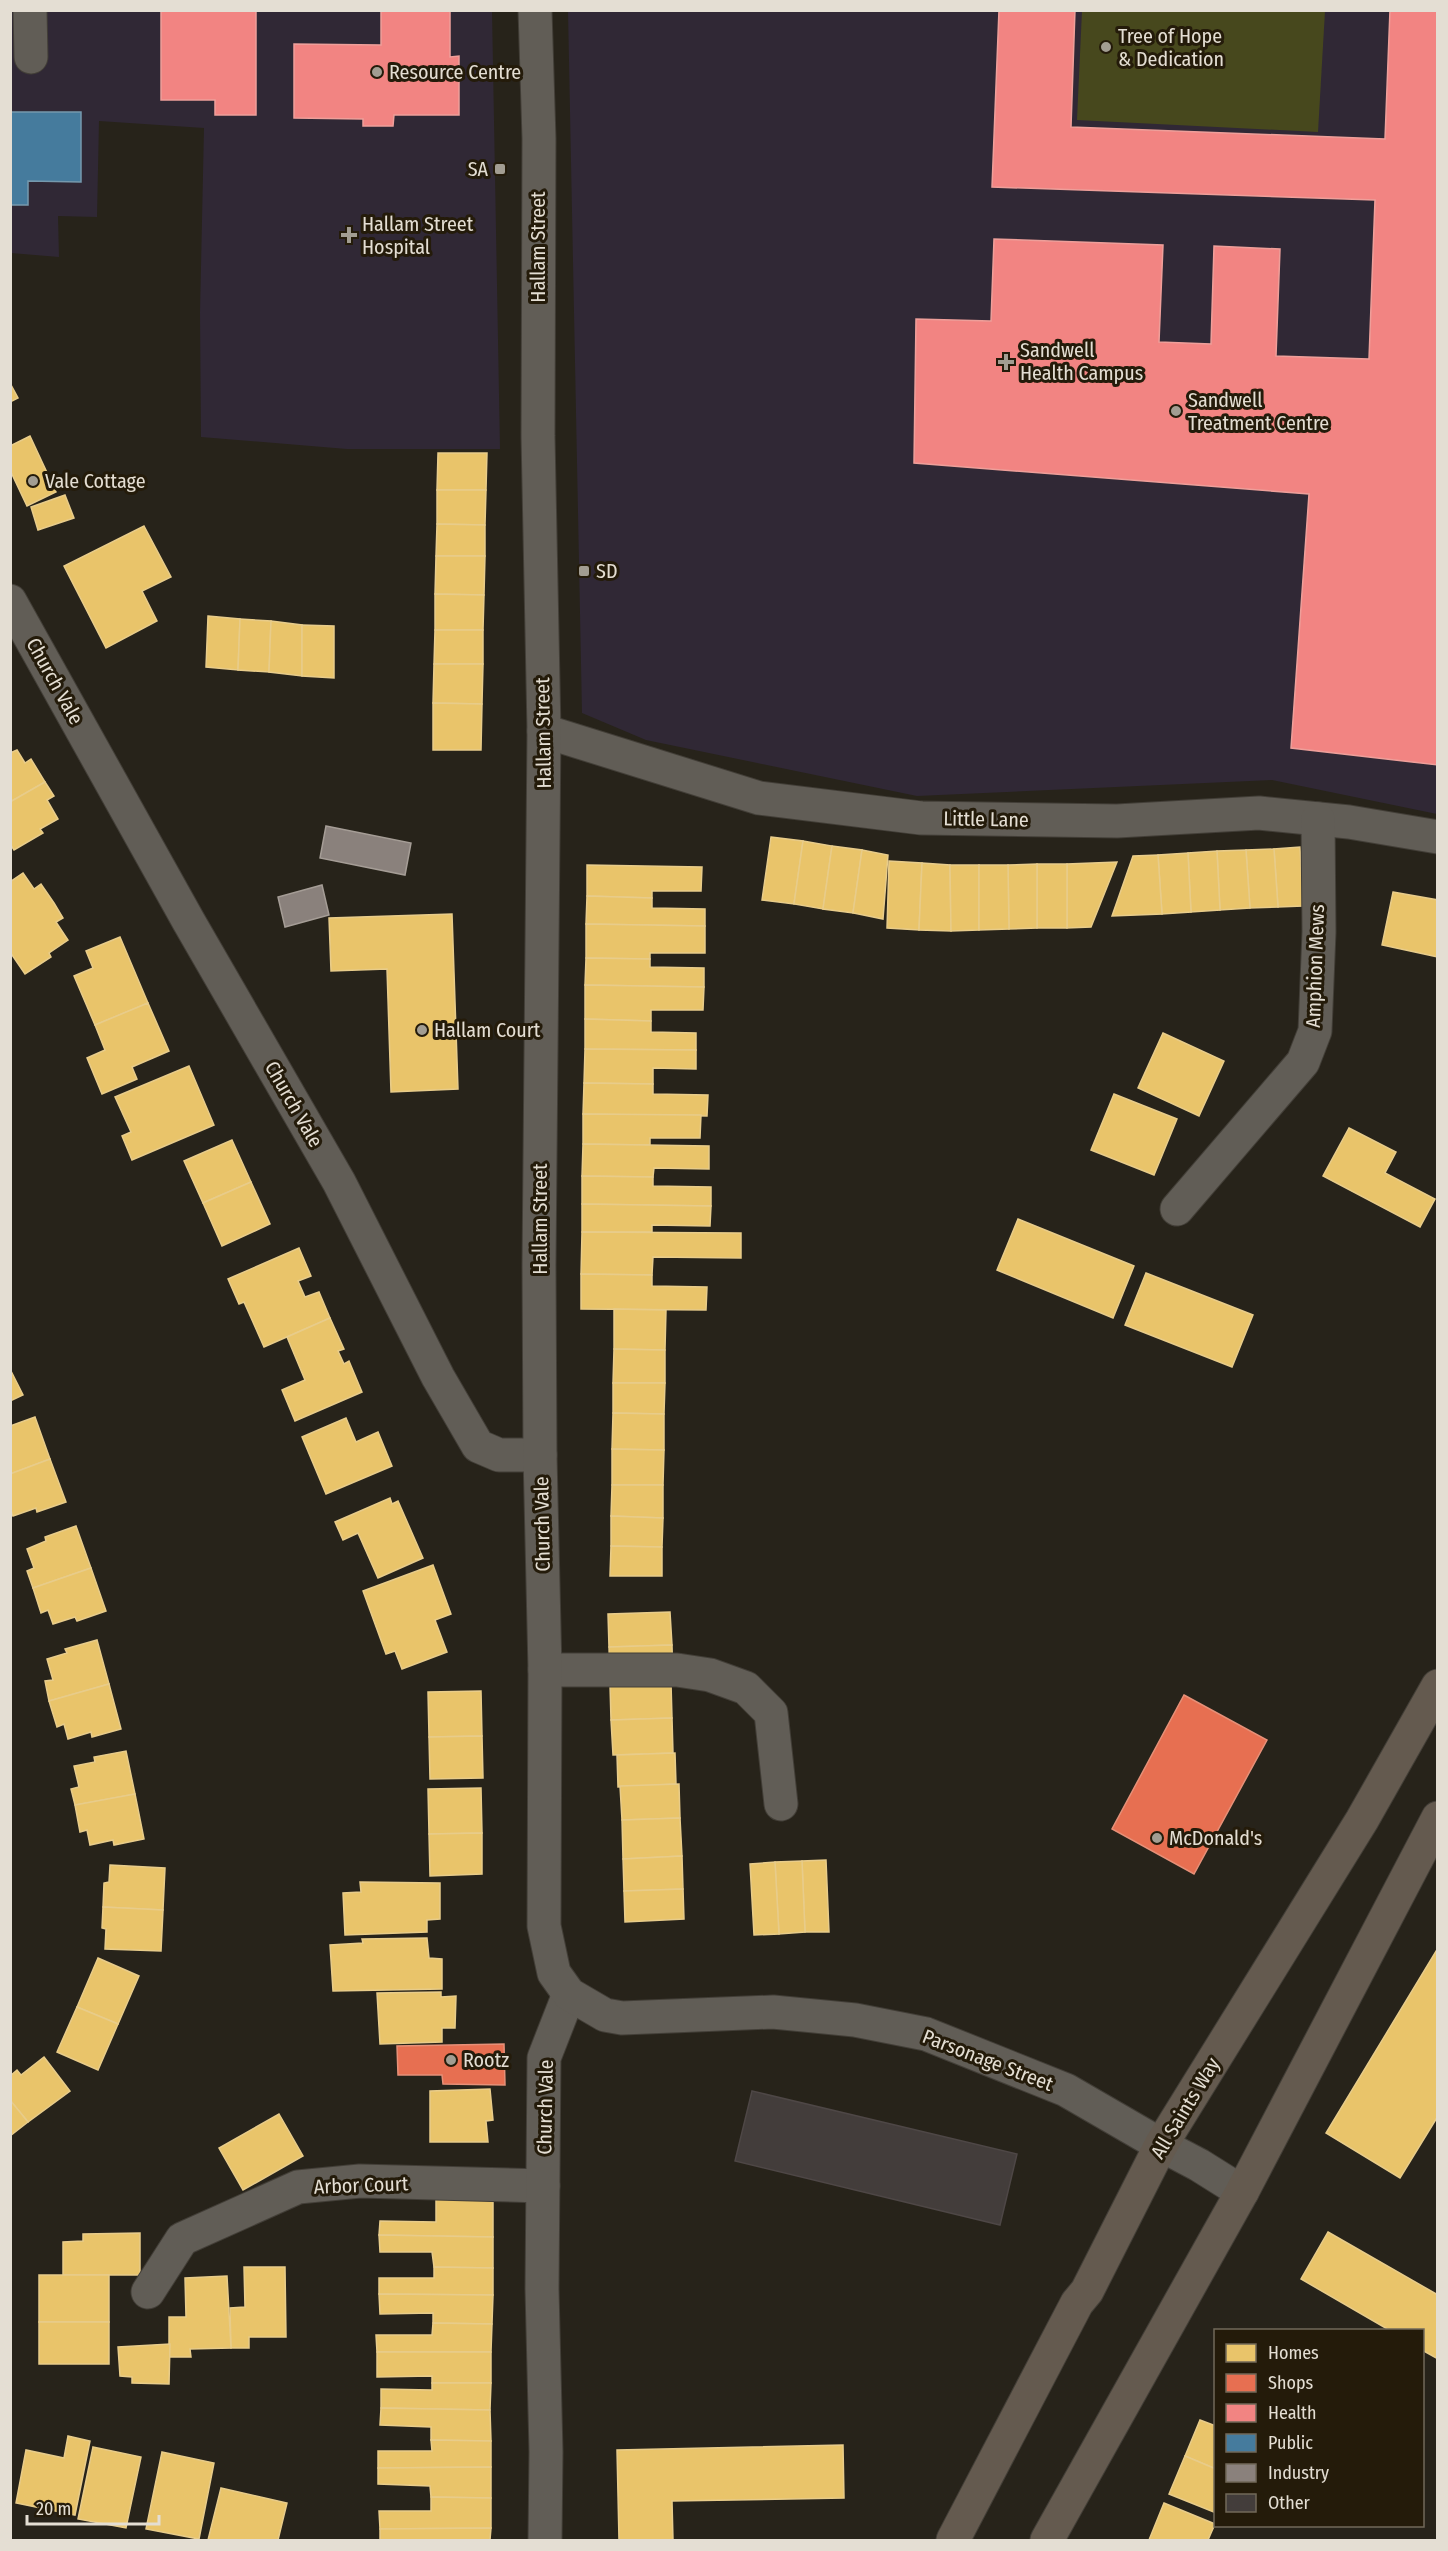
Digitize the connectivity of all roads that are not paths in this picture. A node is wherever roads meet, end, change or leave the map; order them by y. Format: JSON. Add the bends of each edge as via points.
{"nodes":[{"id":1,"x":30,"y":10,"type":"edge"},
{"id":2,"x":536,"y":10,"type":"edge"},
{"id":3,"x":31,"y":57,"type":"dead end"},
{"id":4,"x":10,"y":601,"type":"edge"},
{"id":5,"x":544,"y":731,"type":"junction"},
{"id":6,"x":1318,"y":819,"type":"junction"},
{"id":7,"x":1437,"y":837,"type":"edge"},
{"id":8,"x":1177,"y":1209,"type":"dead end"},
{"id":9,"x":540,"y":1455,"type":"junction"},
{"id":10,"x":545,"y":1670,"type":"junction"},
{"id":11,"x":1437,"y":1686,"type":"edge"},
{"id":12,"x":781,"y":1804,"type":"dead end"},
{"id":13,"x":1437,"y":1818,"type":"edge"},
{"id":14,"x":569,"y":1995,"type":"junction"},
{"id":15,"x":1161,"y":2145,"type":"junction"},
{"id":16,"x":543,"y":2186,"type":"junction"},
{"id":17,"x":1242,"y":2192,"type":"junction"},
{"id":18,"x":148,"y":2292,"type":"dead end"},
{"id":19,"x":545,"y":2541,"type":"edge"},
{"id":20,"x":953,"y":2541,"type":"edge"},
{"id":21,"x":1047,"y":2541,"type":"edge"}],
"edges":[{"from":1,"to":3,"type":"street"},
{"from":2,"to":5,"type":"street","name":"Hallam Street"},
{"from":4,"to":9,"type":"street","name":"Church Vale","via":[[339,1182],[438,1377],[478,1446],[499,1455]]},
{"from":5,"to":6,"type":"street","name":"Little Lane","via":[[759,798],[921,818],[1117,821],[1258,813]]},
{"from":5,"to":9,"type":"street","name":"Hallam Street"},
{"from":6,"to":7,"type":"street","name":"Little Lane"},
{"from":6,"to":8,"type":"street","name":"Amphion Mews","via":[[1315,1031],[1303,1062]]},
{"from":9,"to":10,"type":"street","name":"Church Vale"},
{"from":10,"to":12,"type":"street","via":[[676,1670],[710,1675],[746,1688],[771,1713]]},
{"from":10,"to":14,"type":"street","name":"Church Vale","via":[[543,1926],[554,1973]]},
{"from":11,"to":15,"type":"highway","name":"All Saints Way","via":[[1362,1820]]},
{"from":13,"to":17,"type":"highway"},
{"from":14,"to":15,"type":"street","name":"Parsonage Street","via":[[605,2015],[622,2018],[772,2012],[855,2020],[926,2034],[1066,2090]]},
{"from":14,"to":16,"type":"street","name":"Church Vale","via":[[544,2058]]},
{"from":15,"to":17,"type":"street","name":"Parsonage Street"},
{"from":15,"to":20,"type":"highway","name":"All Saints Way"},
{"from":16,"to":18,"type":"street","name":"Arbor Court","via":[[360,2181],[298,2187],[182,2239]]},
{"from":16,"to":19,"type":"street","name":"Church Vale"},
{"from":17,"to":21,"type":"highway"}]}
